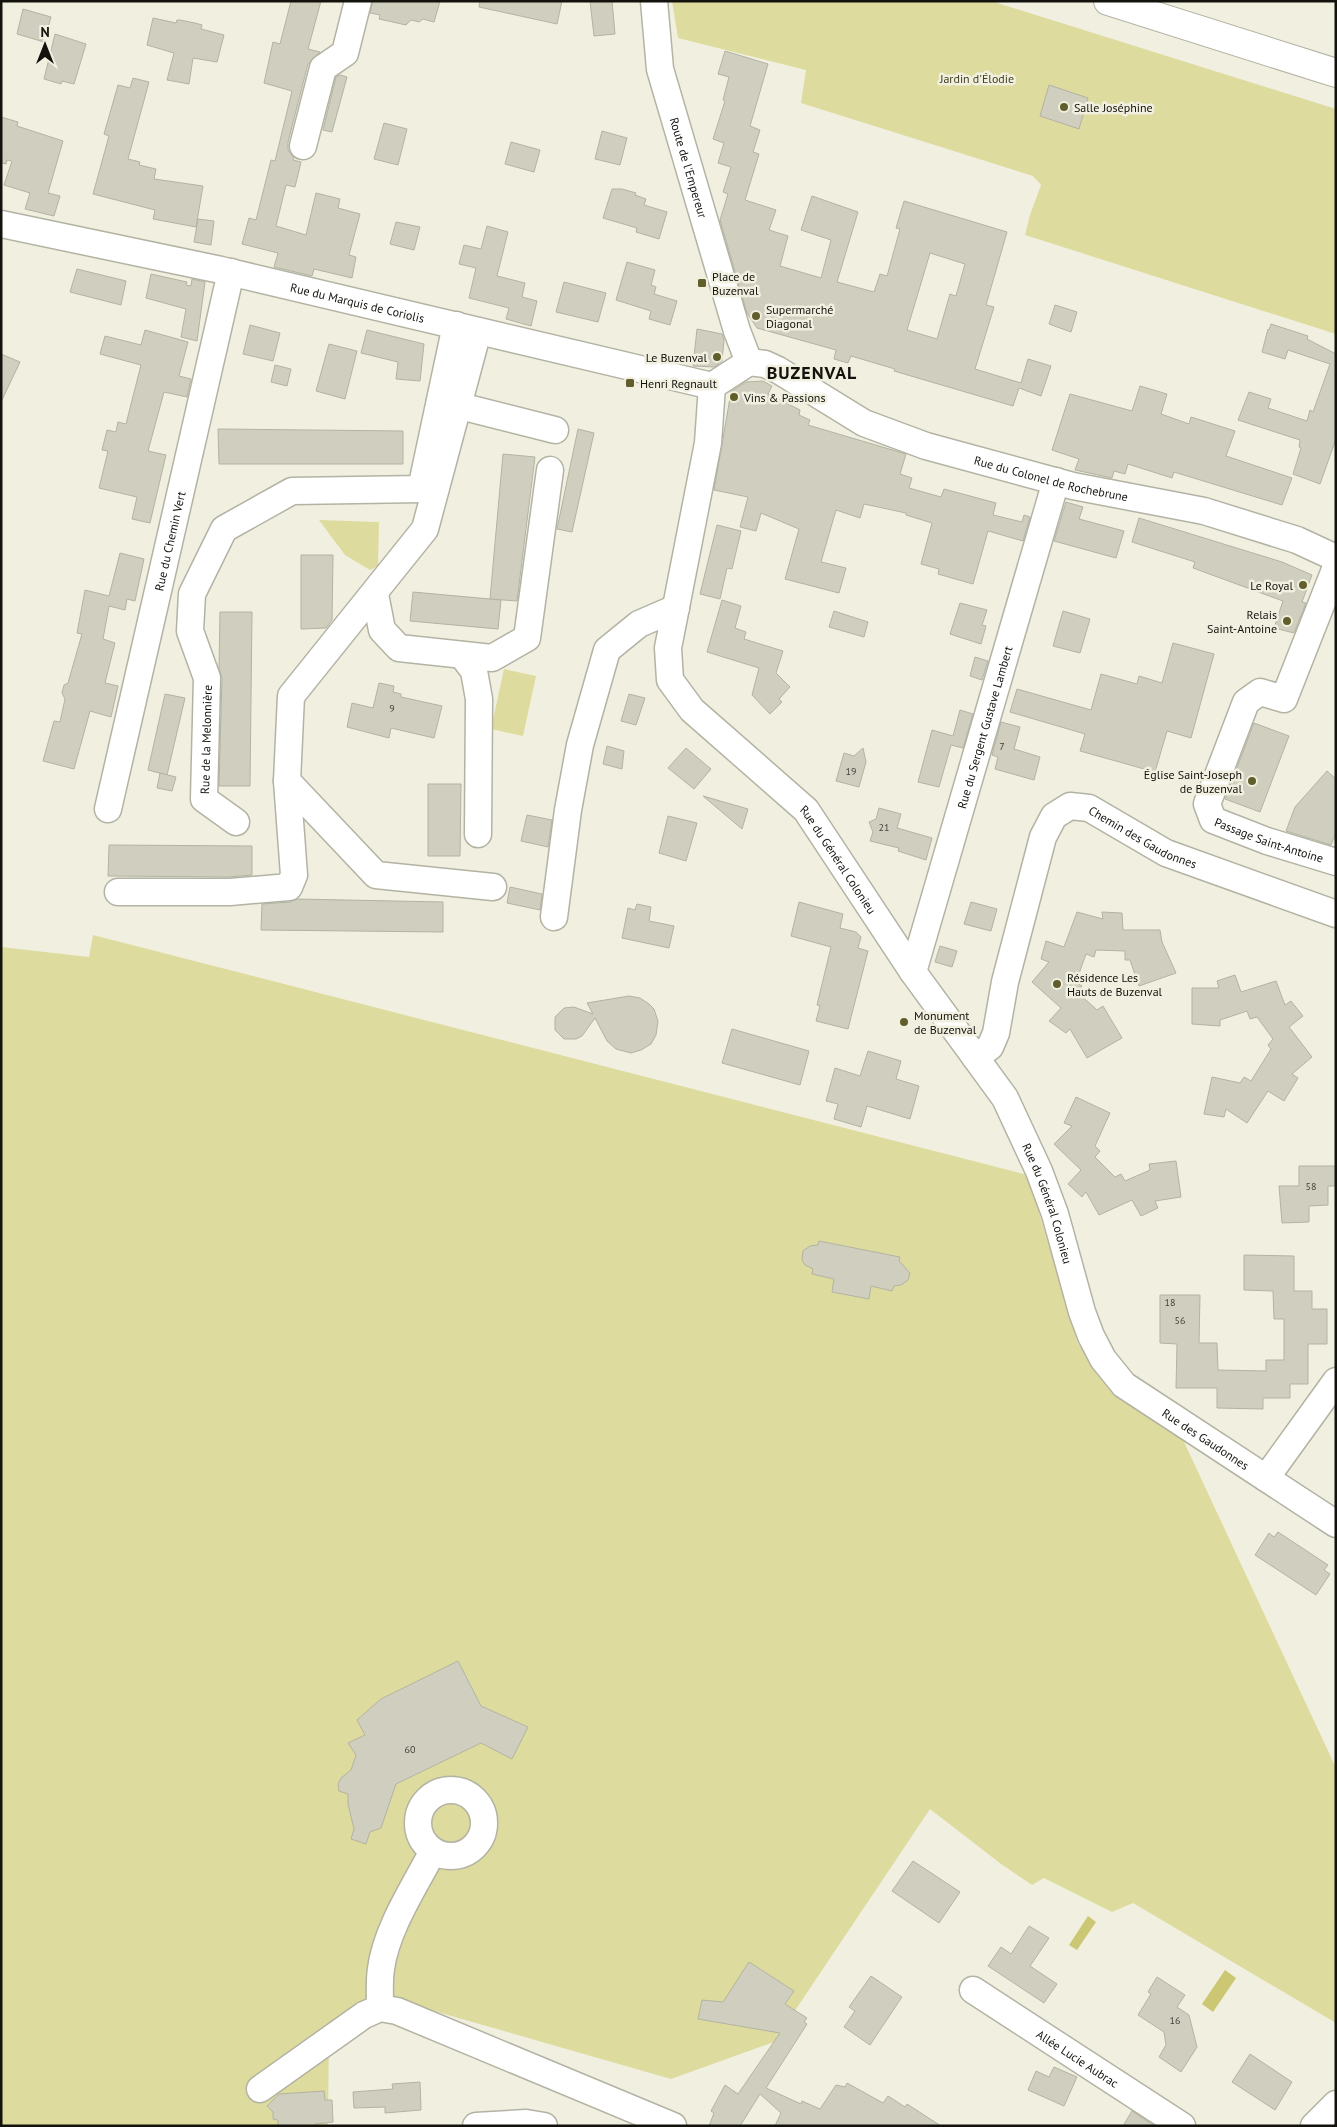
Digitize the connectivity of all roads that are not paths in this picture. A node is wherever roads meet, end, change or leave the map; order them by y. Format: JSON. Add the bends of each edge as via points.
{"nodes":[{"id":1,"x":358,"y":1,"type":"edge"},
{"id":2,"x":654,"y":1,"type":"edge"},
{"id":3,"x":1108,"y":1,"type":"edge"},
{"id":4,"x":1336,"y":73,"type":"edge"},
{"id":5,"x":303,"y":146,"type":"dead end"},
{"id":6,"x":1,"y":224,"type":"edge"},
{"id":7,"x":231,"y":272,"type":"junction"},
{"id":8,"x":467,"y":328,"type":"junction"},
{"id":9,"x":748,"y":362,"type":"junction"},
{"id":10,"x":712,"y":386,"type":"junction"},
{"id":11,"x":449,"y":403,"type":"junction"},
{"id":12,"x":555,"y":430,"type":"dead end"},
{"id":13,"x":550,"y":470,"type":"dead end"},
{"id":14,"x":1056,"y":481,"type":"junction"},
{"id":15,"x":428,"y":491,"type":"junction"},
{"id":16,"x":1334,"y":554,"type":"edge"},
{"id":17,"x":375,"y":594,"type":"junction"},
{"id":18,"x":676,"y":608,"type":"junction"},
{"id":19,"x":462,"y":655,"type":"junction"},
{"id":20,"x":287,"y":781,"type":"junction"},
{"id":21,"x":108,"y":809,"type":"dead end"},
{"id":22,"x":236,"y":822,"type":"dead end"},
{"id":23,"x":478,"y":834,"type":"dead end"},
{"id":24,"x":1336,"y":862,"type":"edge"},
{"id":25,"x":493,"y":887,"type":"dead end"},
{"id":26,"x":118,"y":892,"type":"dead end"},
{"id":27,"x":1336,"y":914,"type":"edge"},
{"id":28,"x":554,"y":917,"type":"dead end"},
{"id":29,"x":913,"y":972,"type":"junction"},
{"id":30,"x":975,"y":1057,"type":"junction"},
{"id":31,"x":1091,"y":1336,"type":"joint"},
{"id":32,"x":1336,"y":1381,"type":"edge"},
{"id":33,"x":1266,"y":1478,"type":"junction"},
{"id":34,"x":1336,"y":1524,"type":"edge"},
{"id":35,"x":433,"y":1851,"type":"dead end"},
{"id":36,"x":973,"y":1990,"type":"dead end"},
{"id":37,"x":380,"y":2008,"type":"junction"},
{"id":38,"x":260,"y":2089,"type":"dead end"},
{"id":39,"x":1336,"y":2104,"type":"edge"},
{"id":40,"x":476,"y":2126,"type":"edge"},
{"id":41,"x":544,"y":2126,"type":"edge"},
{"id":42,"x":673,"y":2126,"type":"edge"},
{"id":43,"x":1182,"y":2126,"type":"edge"},
{"id":44,"x":1314,"y":2126,"type":"edge"}],
"edges":[{"from":1,"to":5,"type":"street","via":[[345,53],[323,68]]},
{"from":2,"to":9,"type":"street","name":"Route de l'Empereur","via":[[660,69]]},
{"from":3,"to":4,"type":"main road"},
{"from":6,"to":7,"type":"street","name":"Rue du Marquis de Coriolis"},
{"from":7,"to":8,"type":"street","name":"Rue du Marquis de Coriolis"},
{"from":7,"to":21,"type":"street","name":"Rue du Chemin Vert"},
{"from":8,"to":10,"type":"street","name":"Rue du Marquis de Coriolis"},
{"from":8,"to":11,"type":"street"},
{"from":9,"to":10,"type":"street"},
{"from":9,"to":14,"type":"street","name":"Rue du Colonel de Rochebrune","via":[[778,370],[864,423],[961,457]]},
{"from":10,"to":18,"type":"street","name":"Rue du Général Colonieu","via":[[708,442]]},
{"from":11,"to":12,"type":"street"},
{"from":11,"to":15,"type":"street"},
{"from":13,"to":19,"type":"street","via":[[527,638],[492,658]]},
{"from":14,"to":16,"type":"street","name":"Rue du Colonel de Rochebrune","via":[[1204,511]]},
{"from":14,"to":29,"type":"street","name":"Rue du Sergent Gustave Lambert"},
{"from":15,"to":17,"type":"street","via":[[425,529]]},
{"from":15,"to":22,"type":"street","name":"Rue de la Melonnière","via":[[292,491],[224,529],[192,594],[190,631],[206,678],[204,799]]},
{"from":16,"to":24,"type":"street","name":"Passage Saint-Antoine","via":[[1284,699],[1260,692],[1246,702],[1207,804],[1213,820]]},
{"from":17,"to":19,"type":"street","via":[[382,630],[399,648]]},
{"from":17,"to":20,"type":"street","via":[[291,696]]},
{"from":18,"to":28,"type":"street","via":[[640,624],[607,650],[580,745]]},
{"from":18,"to":29,"type":"street","name":"Rue du Général Colonieu","via":[[668,648],[670,680],[692,710],[806,810]]},
{"from":19,"to":23,"type":"street","via":[[474,671],[479,699]]},
{"from":20,"to":25,"type":"street","via":[[376,875]]},
{"from":20,"to":26,"type":"street","via":[[294,875],[289,887],[230,892]]},
{"from":27,"to":30,"type":"street","name":"Chemin des Gaudonnes","via":[[1166,853],[1089,808],[1070,806],[1054,816],[1043,837],[1005,982],[996,1033],[990,1048]]},
{"from":29,"to":30,"type":"street","name":"Rue du Général Colonieu"},
{"from":30,"to":31,"type":"street","name":"Rue du Général Colonieu","via":[[1005,1098],[1039,1171]]},
{"from":31,"to":33,"type":"street","name":"Rue des Gaudonnes","via":[[1103,1359],[1124,1385]]},
{"from":32,"to":33,"type":"street"},
{"from":33,"to":34,"type":"street","name":"Rue des Gaudonnes"},
{"from":35,"to":37,"type":"street","via":[[397,1920],[383,1955]]},
{"from":36,"to":43,"type":"street","name":"Allée Lucie Aubrac"},
{"from":37,"to":38,"type":"street","via":[[364,2015]]},
{"from":37,"to":42,"type":"street","via":[[397,2011]]},
{"from":39,"to":44,"type":"street"},
{"from":40,"to":41,"type":"street","via":[[526,2122]]}]}
